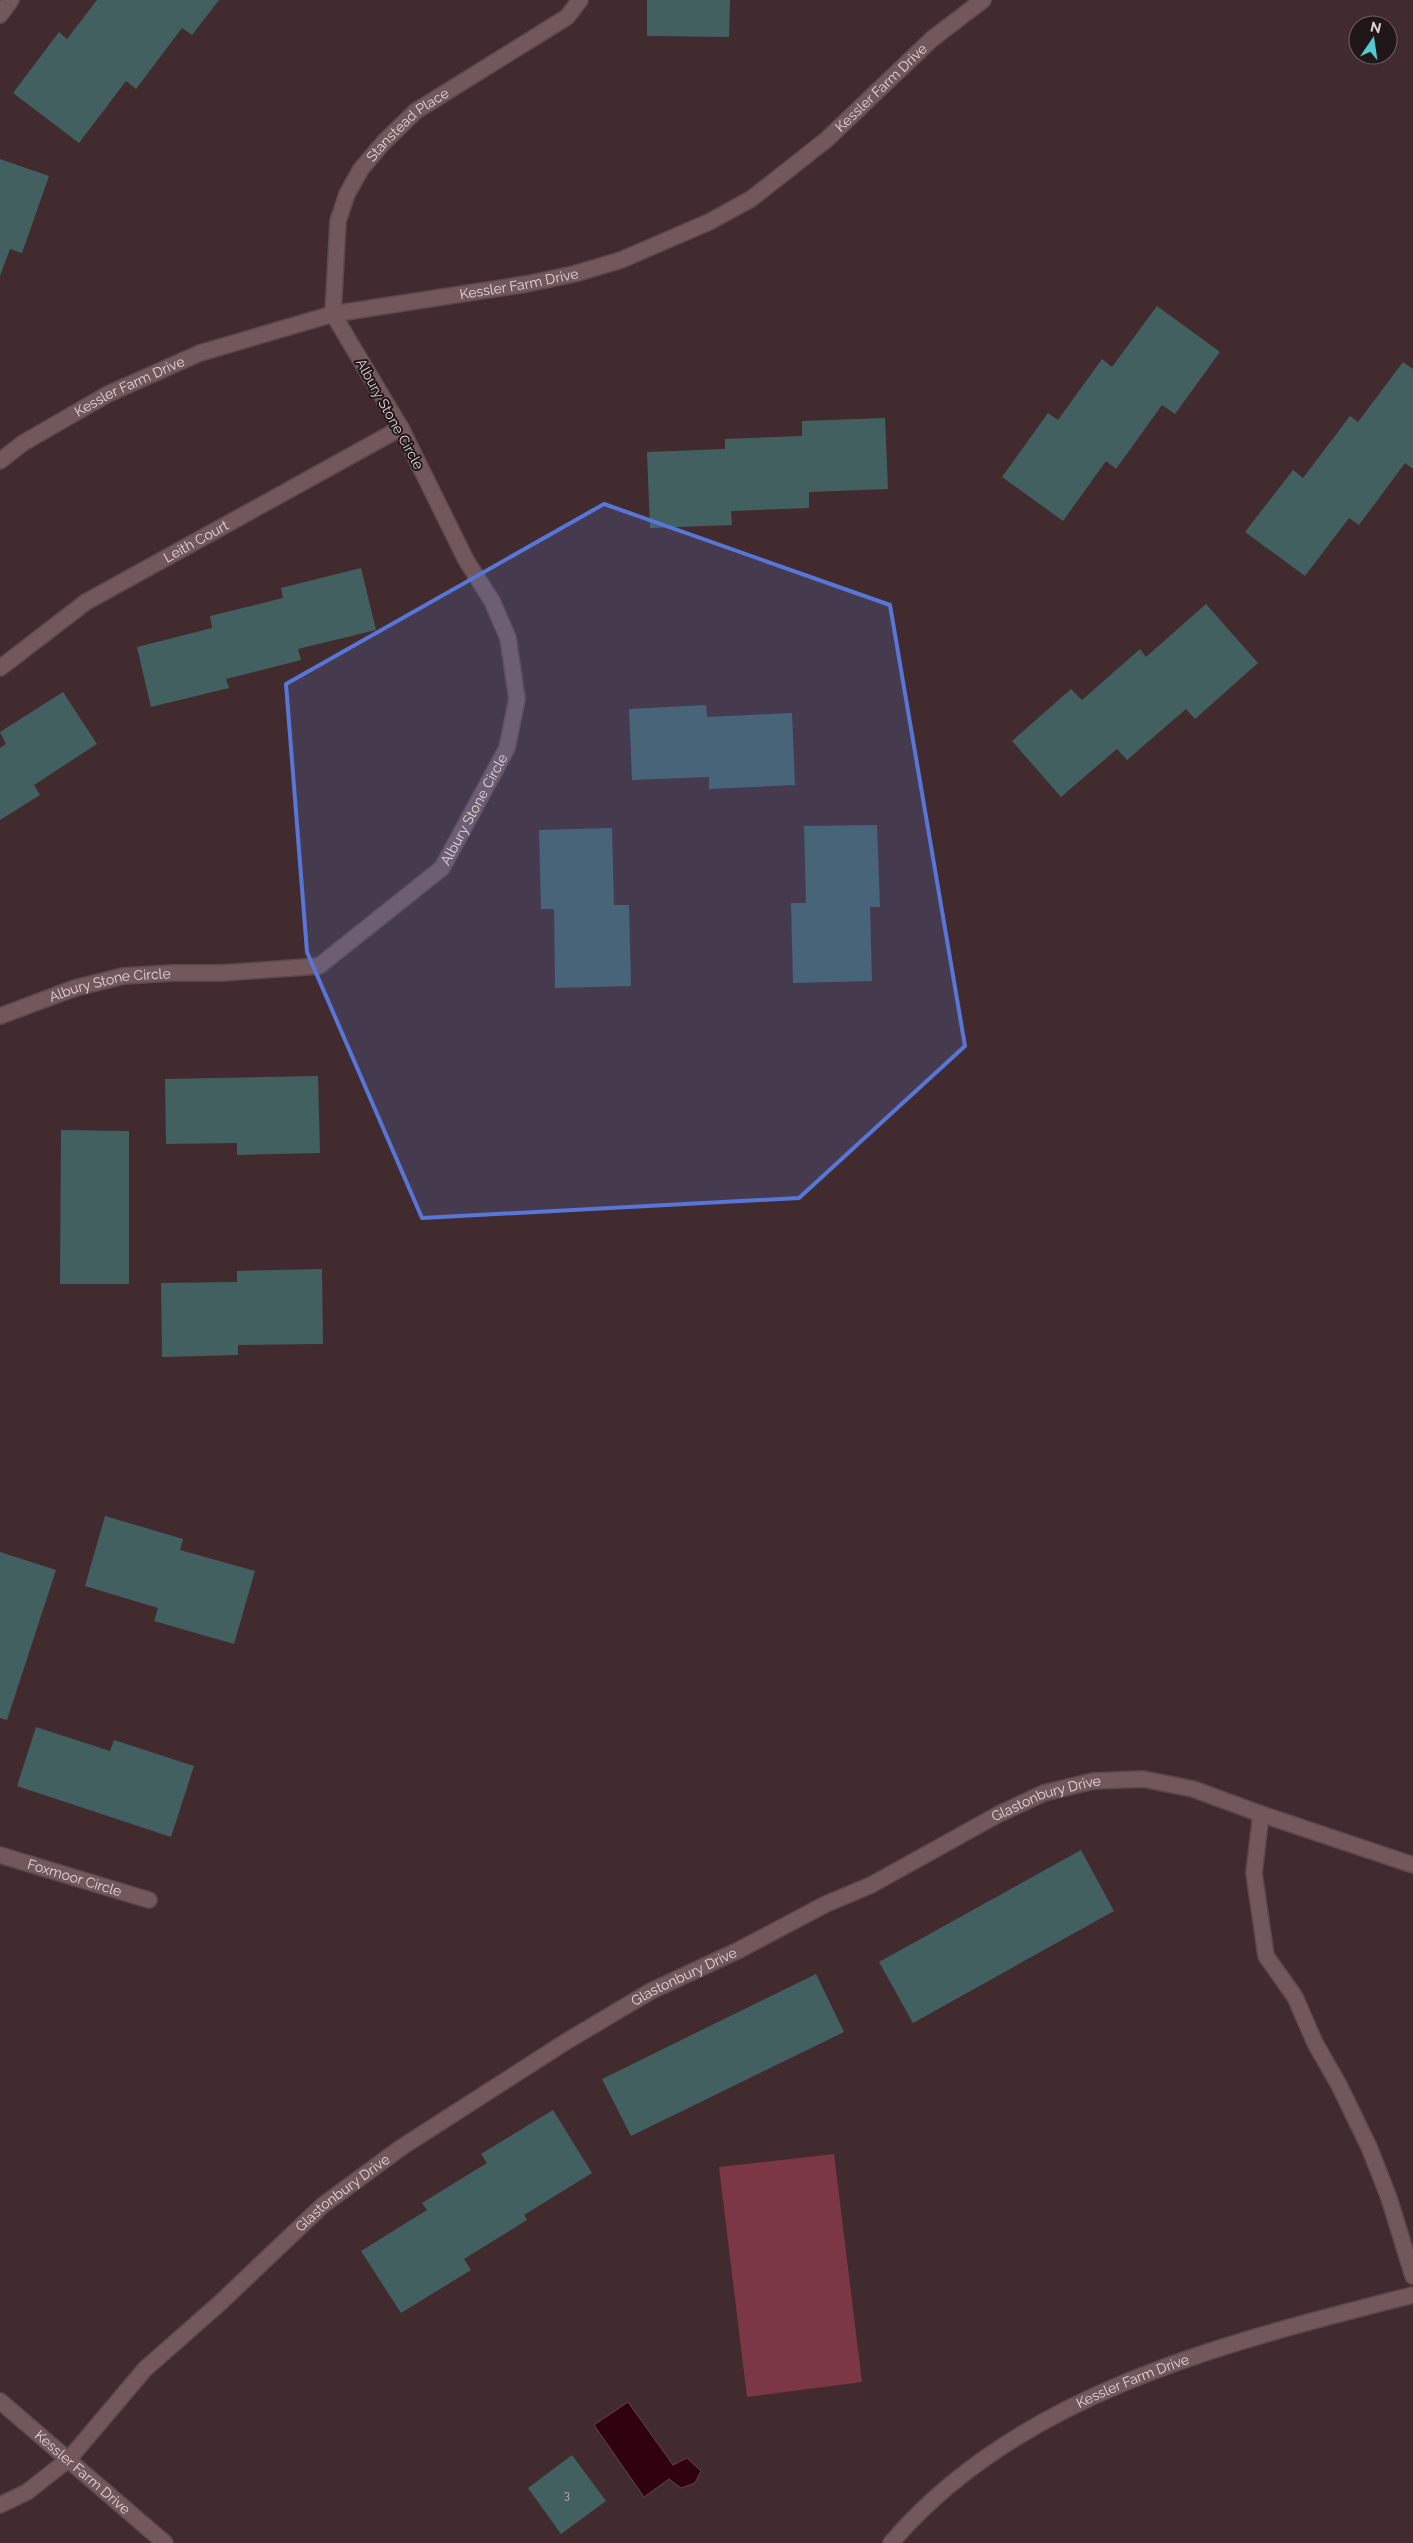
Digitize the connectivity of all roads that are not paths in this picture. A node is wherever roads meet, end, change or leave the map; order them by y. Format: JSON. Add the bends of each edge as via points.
{"nodes":[{"id":1,"x":11,"y":0,"type":"edge"},
{"id":2,"x":580,"y":0,"type":"edge"},
{"id":3,"x":983,"y":0,"type":"edge"},
{"id":4,"x":0,"y":15,"type":"edge"},
{"id":5,"x":333,"y":314,"type":"junction"},
{"id":6,"x":401,"y":428,"type":"junction"},
{"id":7,"x":0,"y":461,"type":"edge"},
{"id":8,"x":0,"y":668,"type":"edge"},
{"id":9,"x":0,"y":1016,"type":"edge"},
{"id":10,"x":1261,"y":1814,"type":"junction"},
{"id":11,"x":0,"y":1855,"type":"edge"},
{"id":12,"x":1413,"y":1865,"type":"edge"},
{"id":13,"x":149,"y":1900,"type":"dead end"},
{"id":14,"x":1413,"y":2276,"type":"edge"},
{"id":15,"x":1413,"y":2295,"type":"edge"},
{"id":16,"x":0,"y":2401,"type":"edge"},
{"id":17,"x":69,"y":2459,"type":"junction"},
{"id":18,"x":0,"y":2505,"type":"edge"},
{"id":19,"x":165,"y":2543,"type":"edge"},
{"id":20,"x":890,"y":2543,"type":"edge"}],
"edges":[{"from":1,"to":4,"type":"street"},
{"from":2,"to":5,"type":"street","name":"Stanstead Place","via":[[567,17],[416,111],[361,169],[347,194],[338,221]]},
{"from":3,"to":5,"type":"street","name":"Kessler Farm Drive","via":[[932,40],[826,140],[751,199],[709,222],[621,260],[574,274]]},
{"from":5,"to":6,"type":"street","name":"Albury Stone Circle"},
{"from":5,"to":7,"type":"street","name":"Kessler Farm Drive","via":[[200,353],[108,394],[23,443]]},
{"from":6,"to":8,"type":"street","name":"Leith Court","via":[[86,602]]},
{"from":6,"to":9,"type":"street","name":"Albury Stone Circle","via":[[466,560],[492,601],[508,638],[517,700],[507,748],[442,868],[319,966],[123,976],[75,988]]},
{"from":10,"to":12,"type":"street","name":"Glastonbury Drive"},
{"from":10,"to":14,"type":"street","via":[[1254,1873],[1266,1956],[1295,1997],[1369,2147]]},
{"from":10,"to":17,"type":"street","name":"Glastonbury Drive","via":[[1193,1789],[1143,1779],[1094,1781],[1044,1793],[999,1814],[871,1885],[650,1991],[402,2147],[323,2205],[145,2369]]},
{"from":11,"to":13,"type":"street","name":"Foxmoor Circle"},
{"from":15,"to":20,"type":"street","name":"Kessler Farm Drive","via":[[1258,2335],[1125,2381],[1002,2447],[954,2482],[908,2522]]},
{"from":16,"to":17,"type":"street","name":"Kessler Farm Drive"},
{"from":17,"to":18,"type":"street","name":"Glastonbury Drive","via":[[27,2492]]},
{"from":17,"to":19,"type":"street","name":"Kessler Farm Drive"}]}
